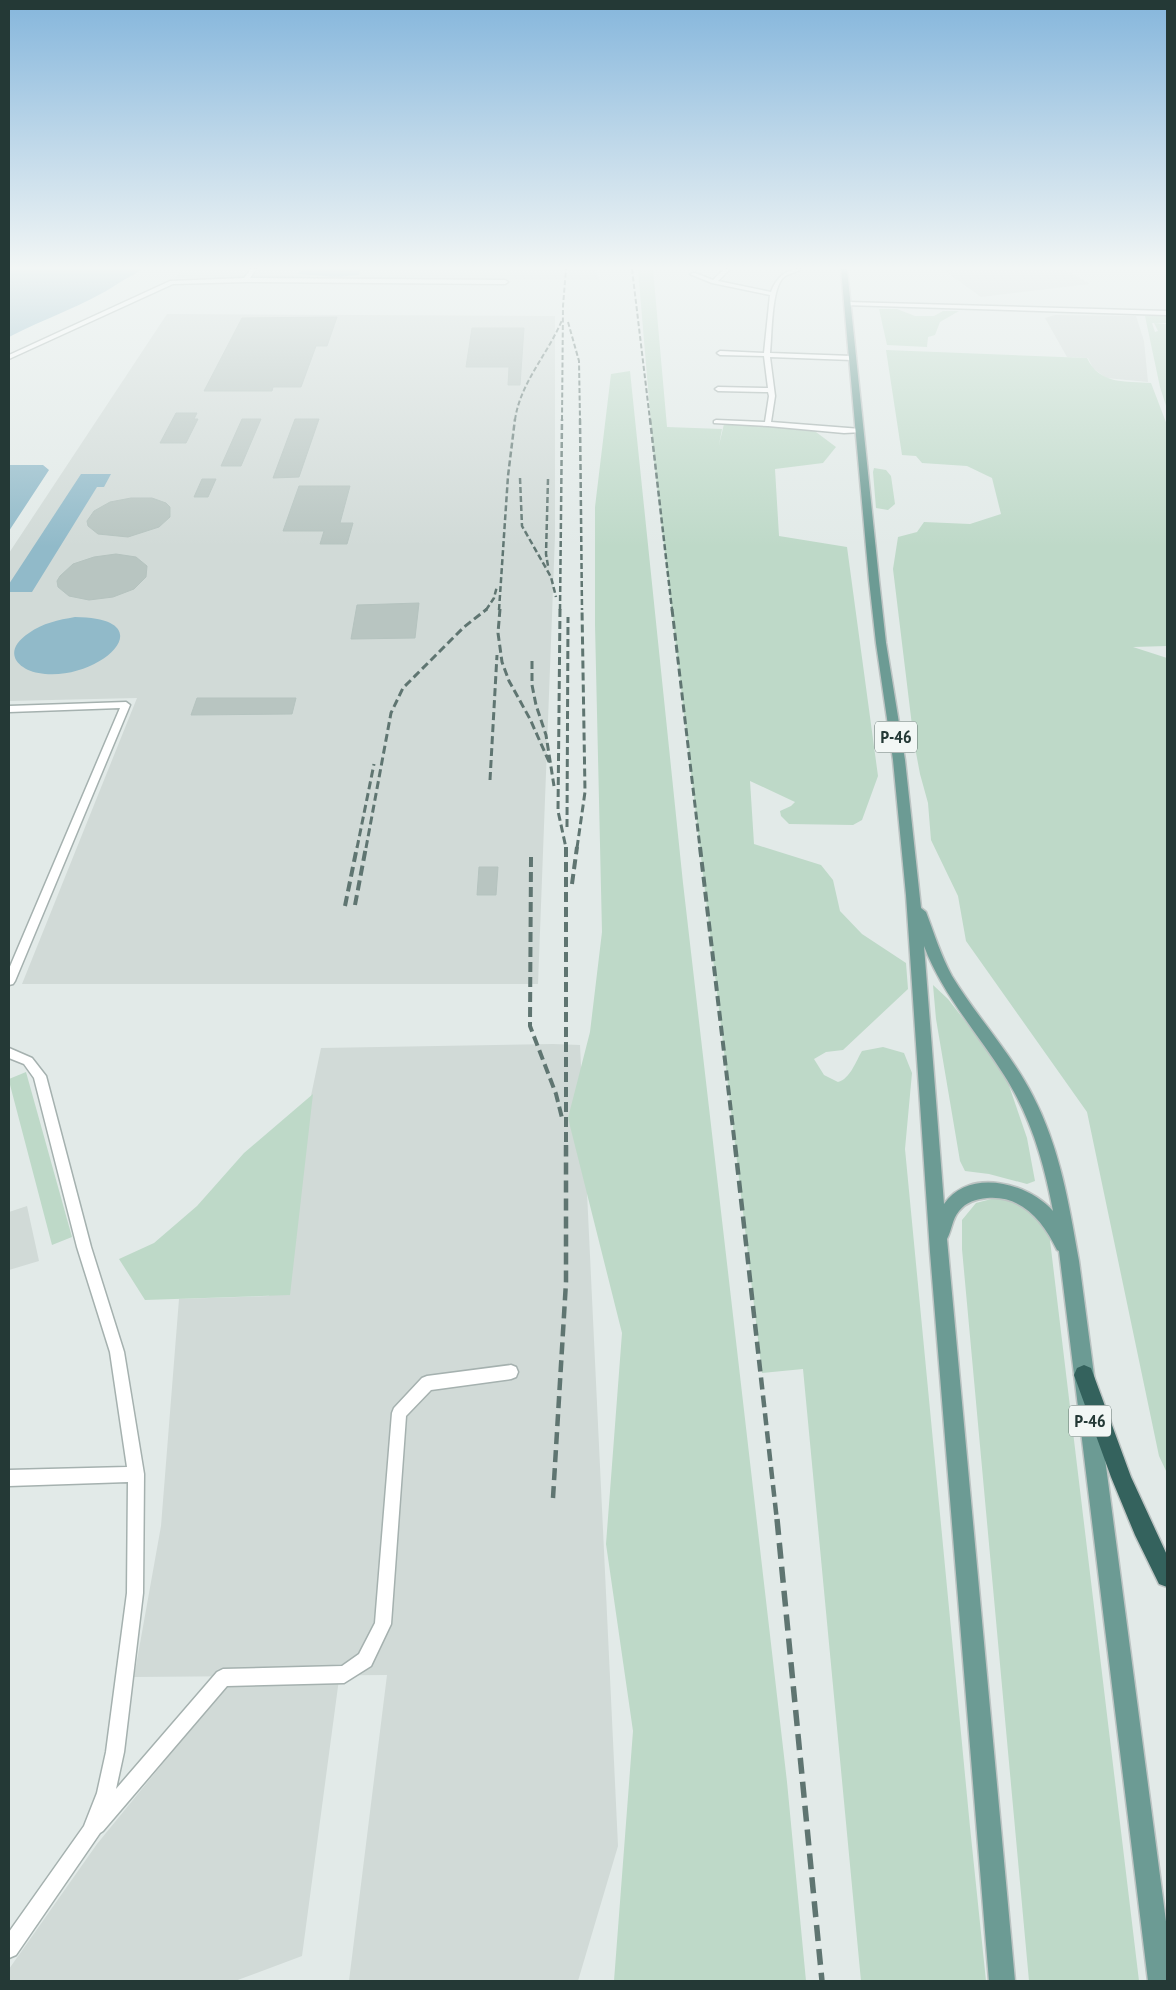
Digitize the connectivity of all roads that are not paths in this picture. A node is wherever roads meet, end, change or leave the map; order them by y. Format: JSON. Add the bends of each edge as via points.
{"nodes":[{"id":1,"x":768,"y":362,"type":"edge"},
{"id":2,"x":852,"y":362,"type":"edge"},
{"id":3,"x":718,"y":389,"type":"dead end"},
{"id":4,"x":771,"y":390,"type":"junction"},
{"id":5,"x":716,"y":422,"type":"dead end"},
{"id":6,"x":768,"y":424,"type":"junction"},
{"id":7,"x":861,"y":430,"type":"junction"},
{"id":8,"x":9,"y":709,"type":"edge"},
{"id":9,"x":913,"y":895,"type":"junction"},
{"id":10,"x":9,"y":981,"type":"edge"},
{"id":11,"x":9,"y":1053,"type":"edge"},
{"id":12,"x":939,"y":1252,"type":"junction"},
{"id":13,"x":1070,"y":1261,"type":"junction"},
{"id":14,"x":510,"y":1372,"type":"dead end"},
{"id":15,"x":1084,"y":1375,"type":"junction"},
{"id":16,"x":136,"y":1474,"type":"junction"},
{"id":17,"x":9,"y":1478,"type":"edge"},
{"id":18,"x":1167,"y":1576,"type":"edge"},
{"id":19,"x":92,"y":1832,"type":"junction"},
{"id":20,"x":9,"y":1948,"type":"edge"},
{"id":21,"x":1002,"y":1981,"type":"edge"},
{"id":22,"x":1161,"y":1981,"type":"edge"}],
"edges":[{"from":1,"to":4,"type":"street"},
{"from":2,"to":7,"type":"main road","number":"Р-46"},
{"from":3,"to":4,"type":"street"},
{"from":4,"to":6,"type":"street"},
{"from":5,"to":6,"type":"street"},
{"from":6,"to":7,"type":"street"},
{"from":7,"to":9,"type":"main road","number":"Р-46","via":[[878,616],[899,760]]},
{"from":8,"to":10,"type":"street","via":[[126,705]]},
{"from":9,"to":12,"type":"main road","number":"Р-46"},
{"from":9,"to":13,"type":"main road","number":"Р-46","via":[[943,971],[1008,1068],[1035,1118],[1052,1166]]},
{"from":11,"to":16,"type":"street","via":[[28,1061],[40,1076],[84,1247],[117,1352]]},
{"from":12,"to":13,"type":"main road","via":[[942,1229],[950,1208],[967,1194],[993,1190],[1022,1197],[1037,1207],[1056,1229]]},
{"from":12,"to":21,"type":"main road","number":"Р-46"},
{"from":13,"to":15,"type":"main road","number":"Р-46"},
{"from":14,"to":19,"type":"street","via":[[427,1383],[399,1413],[383,1624],[366,1660],[344,1674],[223,1678]]},
{"from":15,"to":18,"type":"highway","via":[[1133,1510]]},
{"from":15,"to":22,"type":"main road","number":"Р-46"},
{"from":16,"to":17,"type":"street"},
{"from":16,"to":19,"type":"street","via":[[135,1593],[126,1677],[108,1785]]},
{"from":19,"to":20,"type":"street"}]}
